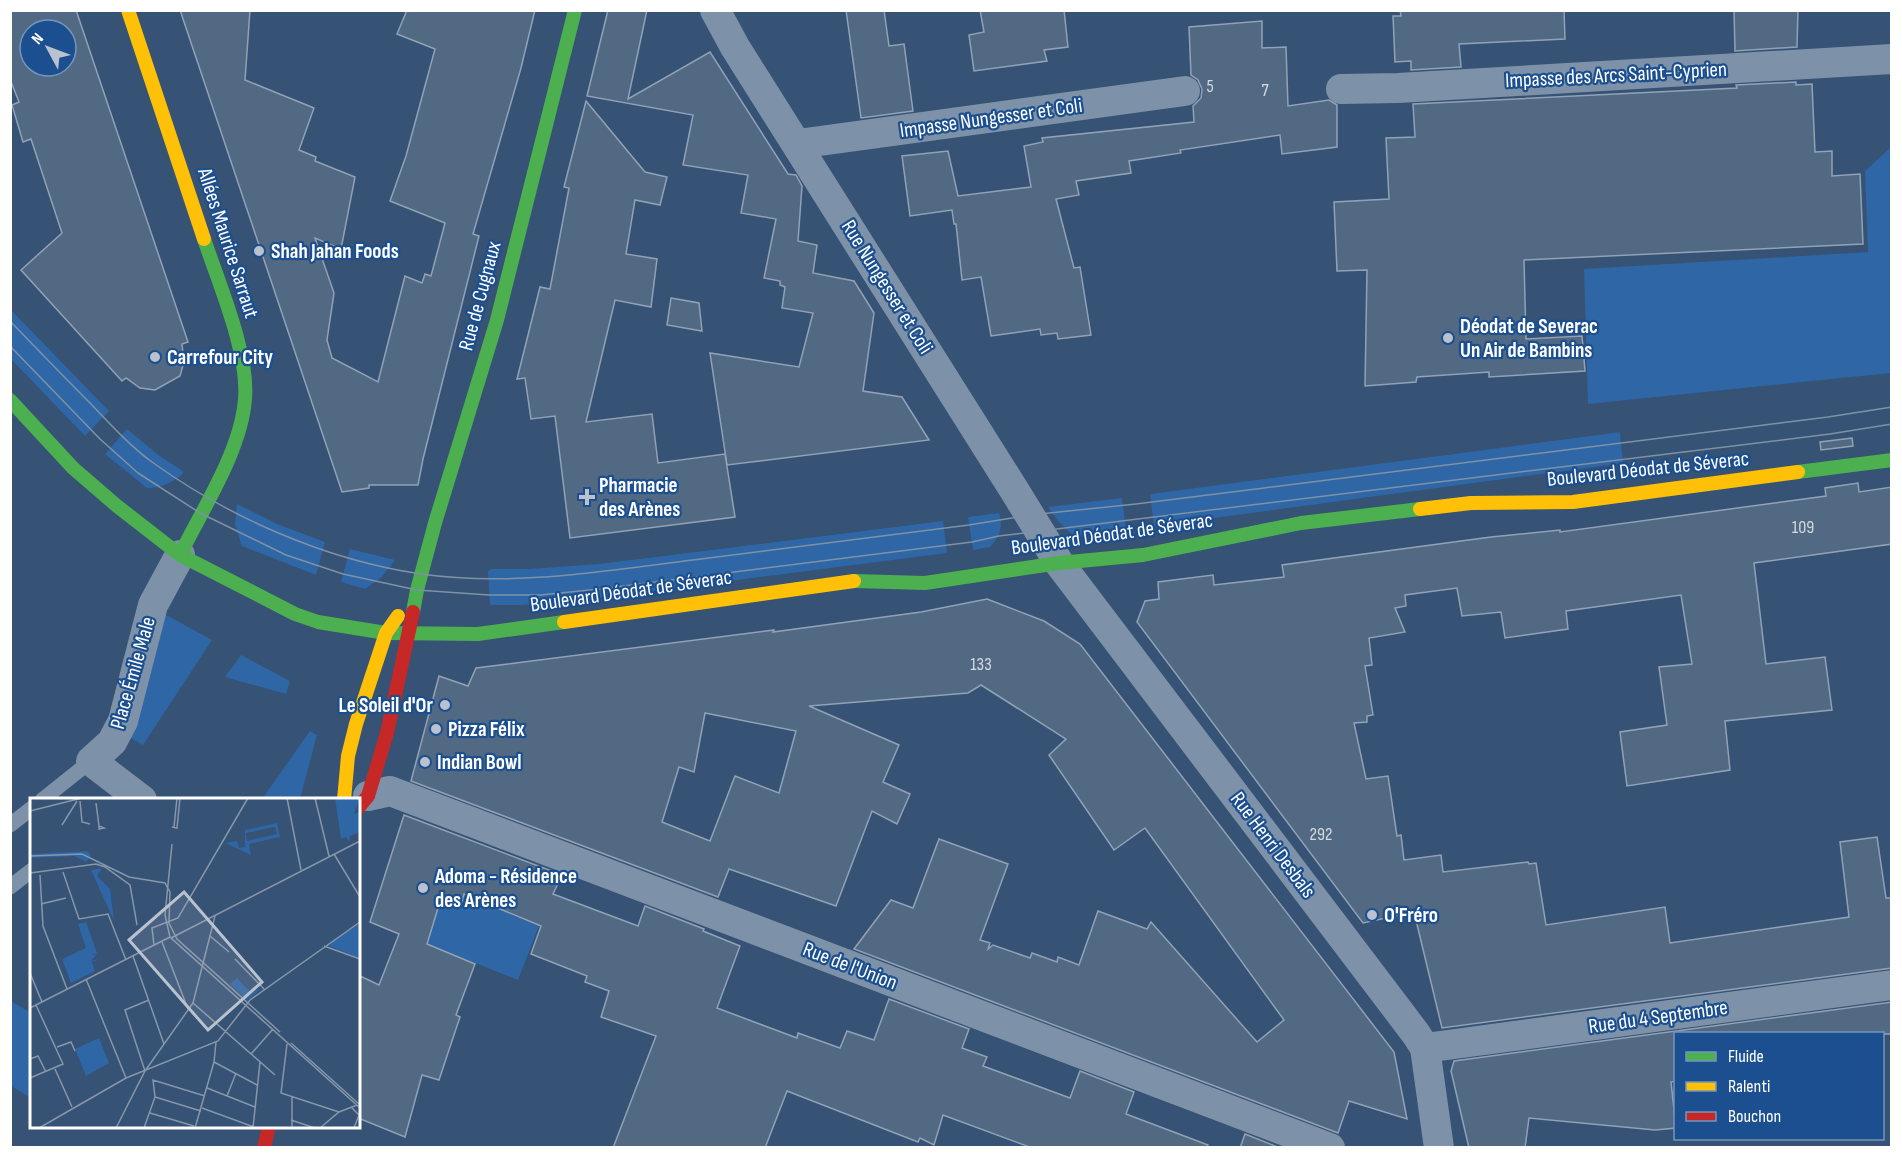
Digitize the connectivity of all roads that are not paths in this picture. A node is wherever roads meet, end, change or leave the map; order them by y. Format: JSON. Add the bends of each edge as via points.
{"nodes":[{"id":1,"x":128,"y":10,"type":"edge"},
{"id":2,"x":575,"y":10,"type":"edge"},
{"id":3,"x":715,"y":10,"type":"edge"},
{"id":4,"x":1892,"y":59,"type":"edge"},
{"id":5,"x":1341,"y":89,"type":"dead end"},
{"id":6,"x":1185,"y":91,"type":"dead end"},
{"id":7,"x":798,"y":144,"type":"junction"},
{"id":8,"x":10,"y":400,"type":"edge"},
{"id":9,"x":1892,"y":460,"type":"edge"},
{"id":10,"x":180,"y":555,"type":"junction"},
{"id":11,"x":1059,"y":563,"type":"junction"},
{"id":12,"x":417,"y":590,"type":"junction"},
{"id":13,"x":386,"y":633,"type":"junction"},
{"id":14,"x":410,"y":633,"type":"junction"},
{"id":15,"x":91,"y":761,"type":"junction"},
{"id":16,"x":128,"y":796,"type":"edge"},
{"id":17,"x":45,"y":798,"type":"edge"},
{"id":18,"x":356,"y":798,"type":"edge"},
{"id":19,"x":359,"y":798,"type":"edge"},
{"id":20,"x":360,"y":800,"type":"edge"},
{"id":21,"x":30,"y":810,"type":"edge"},
{"id":22,"x":10,"y":825,"type":"edge"},
{"id":23,"x":30,"y":871,"type":"edge"},
{"id":24,"x":10,"y":886,"type":"edge"},
{"id":25,"x":1892,"y":985,"type":"edge"},
{"id":26,"x":1425,"y":1048,"type":"junction"},
{"id":27,"x":269,"y":1128,"type":"edge"},
{"id":28,"x":264,"y":1148,"type":"edge"},
{"id":29,"x":1330,"y":1148,"type":"edge"},
{"id":30,"x":1439,"y":1148,"type":"edge"}],
"edges":[{"from":1,"to":10,"type":"main road","name":"Allées Maurice Sarraut","via":[[245,373],[236,436]]},
{"from":2,"to":12,"type":"main road","name":"Rue de Cugnaux","via":[[497,320]]},
{"from":3,"to":7,"type":"street","name":"Rue Nungesser et Coli"},
{"from":4,"to":5,"type":"street","name":"Impasse des Arcs Saint-Cyprien"},
{"from":6,"to":7,"type":"street","name":"Impasse Nungesser et Coli"},
{"from":7,"to":11,"type":"street","name":"Rue Nungesser et Coli"},
{"from":8,"to":10,"type":"main road","via":[[73,468]]},
{"from":9,"to":11,"type":"main road","name":"Boulevard Déodat de Séverac","via":[[1573,502],[1471,502],[1301,523],[1143,555]]},
{"from":10,"to":13,"type":"main road","via":[[295,614],[318,622]]},
{"from":10,"to":15,"type":"street","name":"Place Émile Male","via":[[153,605],[123,721],[112,742]]},
{"from":11,"to":14,"type":"main road","name":"Boulevard Déodat de Séverac","via":[[925,583],[848,581],[478,634]]},
{"from":11,"to":26,"type":"street","name":"Rue Henri Desbals"},
{"from":12,"to":13,"type":"main road","name":"Rue de Cugnaux"},
{"from":12,"to":14,"type":"main road","name":"Rue de Cugnaux"},
{"from":13,"to":14,"type":"main road"},
{"from":13,"to":18,"type":"main road","name":"Rue de Cugnaux","via":[[348,756]]},
{"from":14,"to":19,"type":"main road","via":[[379,764]]},
{"from":15,"to":16,"type":"street"},
{"from":15,"to":17,"type":"lane"},
{"from":20,"to":29,"type":"street","name":"Rue de l'Union","via":[[390,791]]},
{"from":21,"to":22,"type":"lane"},
{"from":23,"to":24,"type":"lane"},
{"from":25,"to":26,"type":"street","name":"Rue du 4 Septembre"},
{"from":26,"to":30,"type":"street","name":"Rue Henri Desbals"},
{"from":27,"to":28,"type":"main road"}]}
